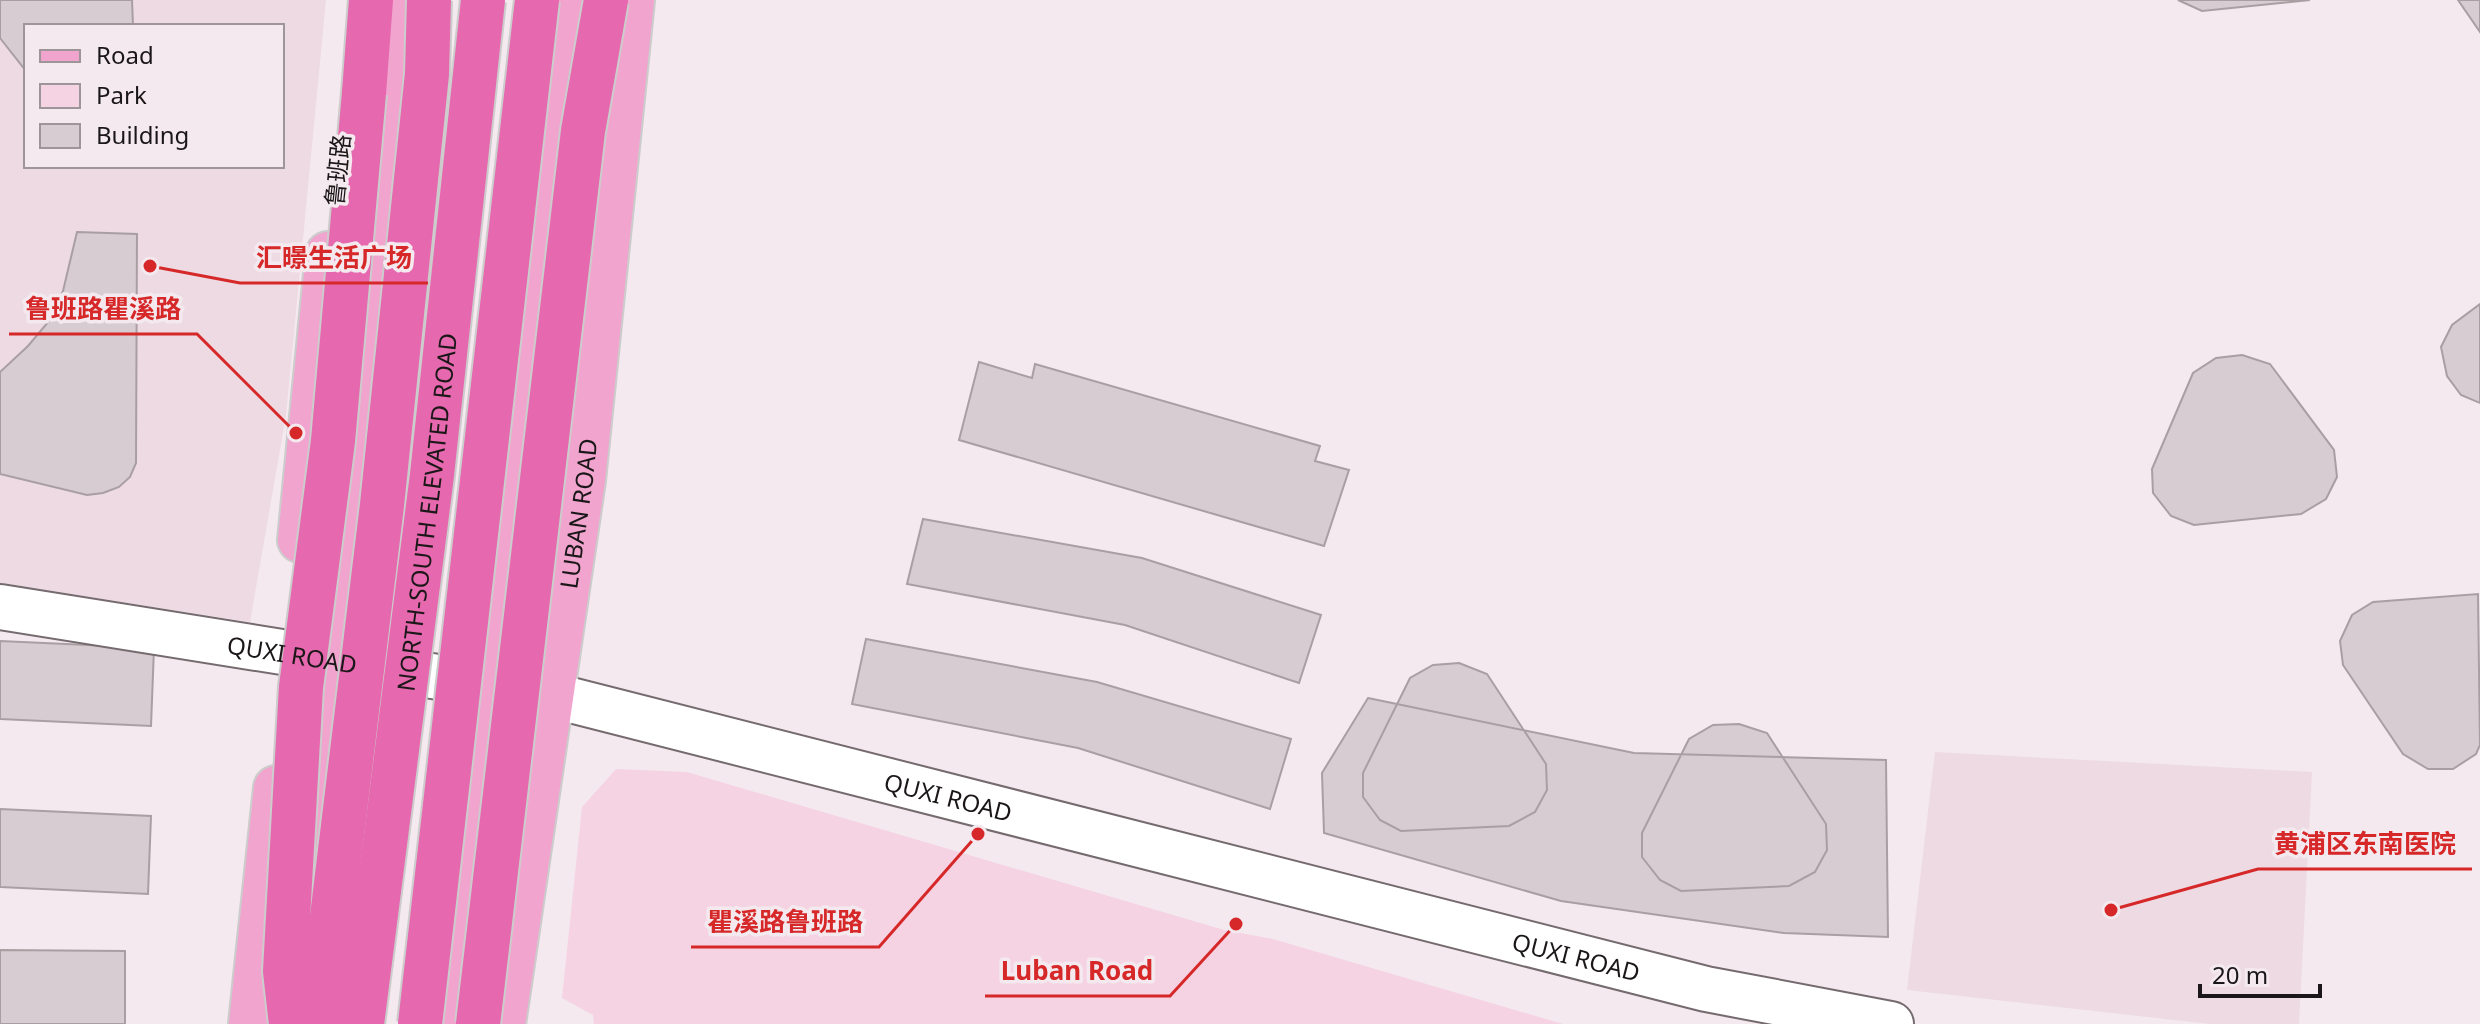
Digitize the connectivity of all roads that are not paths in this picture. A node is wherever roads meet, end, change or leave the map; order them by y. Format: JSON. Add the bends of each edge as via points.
{"nodes":[{"id":1,"x":355,"y":0,"type":"edge"},
{"id":2,"x":371,"y":0,"type":"edge"},
{"id":3,"x":396,"y":0,"type":"edge"},
{"id":4,"x":429,"y":0,"type":"edge"},
{"id":5,"x":483,"y":0,"type":"edge"},
{"id":6,"x":537,"y":0,"type":"edge"},
{"id":7,"x":573,"y":0,"type":"edge"},
{"id":8,"x":606,"y":0,"type":"edge"},
{"id":9,"x":632,"y":0,"type":"edge"},
{"id":10,"x":0,"y":607,"type":"edge"},
{"id":11,"x":311,"y":656,"type":"junction"},
{"id":12,"x":489,"y":685,"type":"junction"},
{"id":13,"x":551,"y":695,"type":"junction"},
{"id":14,"x":251,"y":1024,"type":"edge"},
{"id":15,"x":291,"y":1024,"type":"edge"},
{"id":16,"x":304,"y":1024,"type":"edge"},
{"id":17,"x":319,"y":1024,"type":"edge"},
{"id":18,"x":362,"y":1024,"type":"edge"},
{"id":19,"x":420,"y":1024,"type":"edge"},
{"id":20,"x":443,"y":1024,"type":"edge"},
{"id":21,"x":478,"y":1024,"type":"edge"},
{"id":22,"x":503,"y":1024,"type":"edge"},
{"id":23,"x":1891,"y":1024,"type":"edge"}],
"edges":[{"from":1,"to":11,"type":"main road","via":[[310,435]]},
{"from":2,"to":15,"type":"highway","bridge":true,"via":[[333,441],[301,687],[285,971]]},
{"from":3,"to":11,"type":"main road","via":[[381,286]]},
{"from":4,"to":17,"type":"highway","bridge":true,"via":[[427,74],[382,505]]},
{"from":5,"to":18,"type":"highway","name":"NORTH-SOUTH ELEVATED ROAD","bridge":true,"via":[[432,475]]},
{"from":6,"to":19,"type":"highway","bridge":true},
{"from":7,"to":12,"type":"main road"},
{"from":8,"to":21,"type":"highway","bridge":true,"via":[[583,131]]},
{"from":9,"to":13,"type":"main road","name":"LUBAN ROAD","via":[[583,480]]},
{"from":10,"to":11,"type":"street","name":"QUXI ROAD"},
{"from":11,"to":12,"type":"street","name":"QUXI ROAD"},
{"from":11,"to":14,"type":"main road"},
{"from":11,"to":16,"type":"main road"},
{"from":12,"to":13,"type":"street","name":"QUXI ROAD"},
{"from":12,"to":20,"type":"main road"},
{"from":13,"to":22,"type":"main road","name":"LUBAN ROAD"},
{"from":13,"to":23,"type":"street","name":"QUXI ROAD","via":[[1706,989]]}]}
